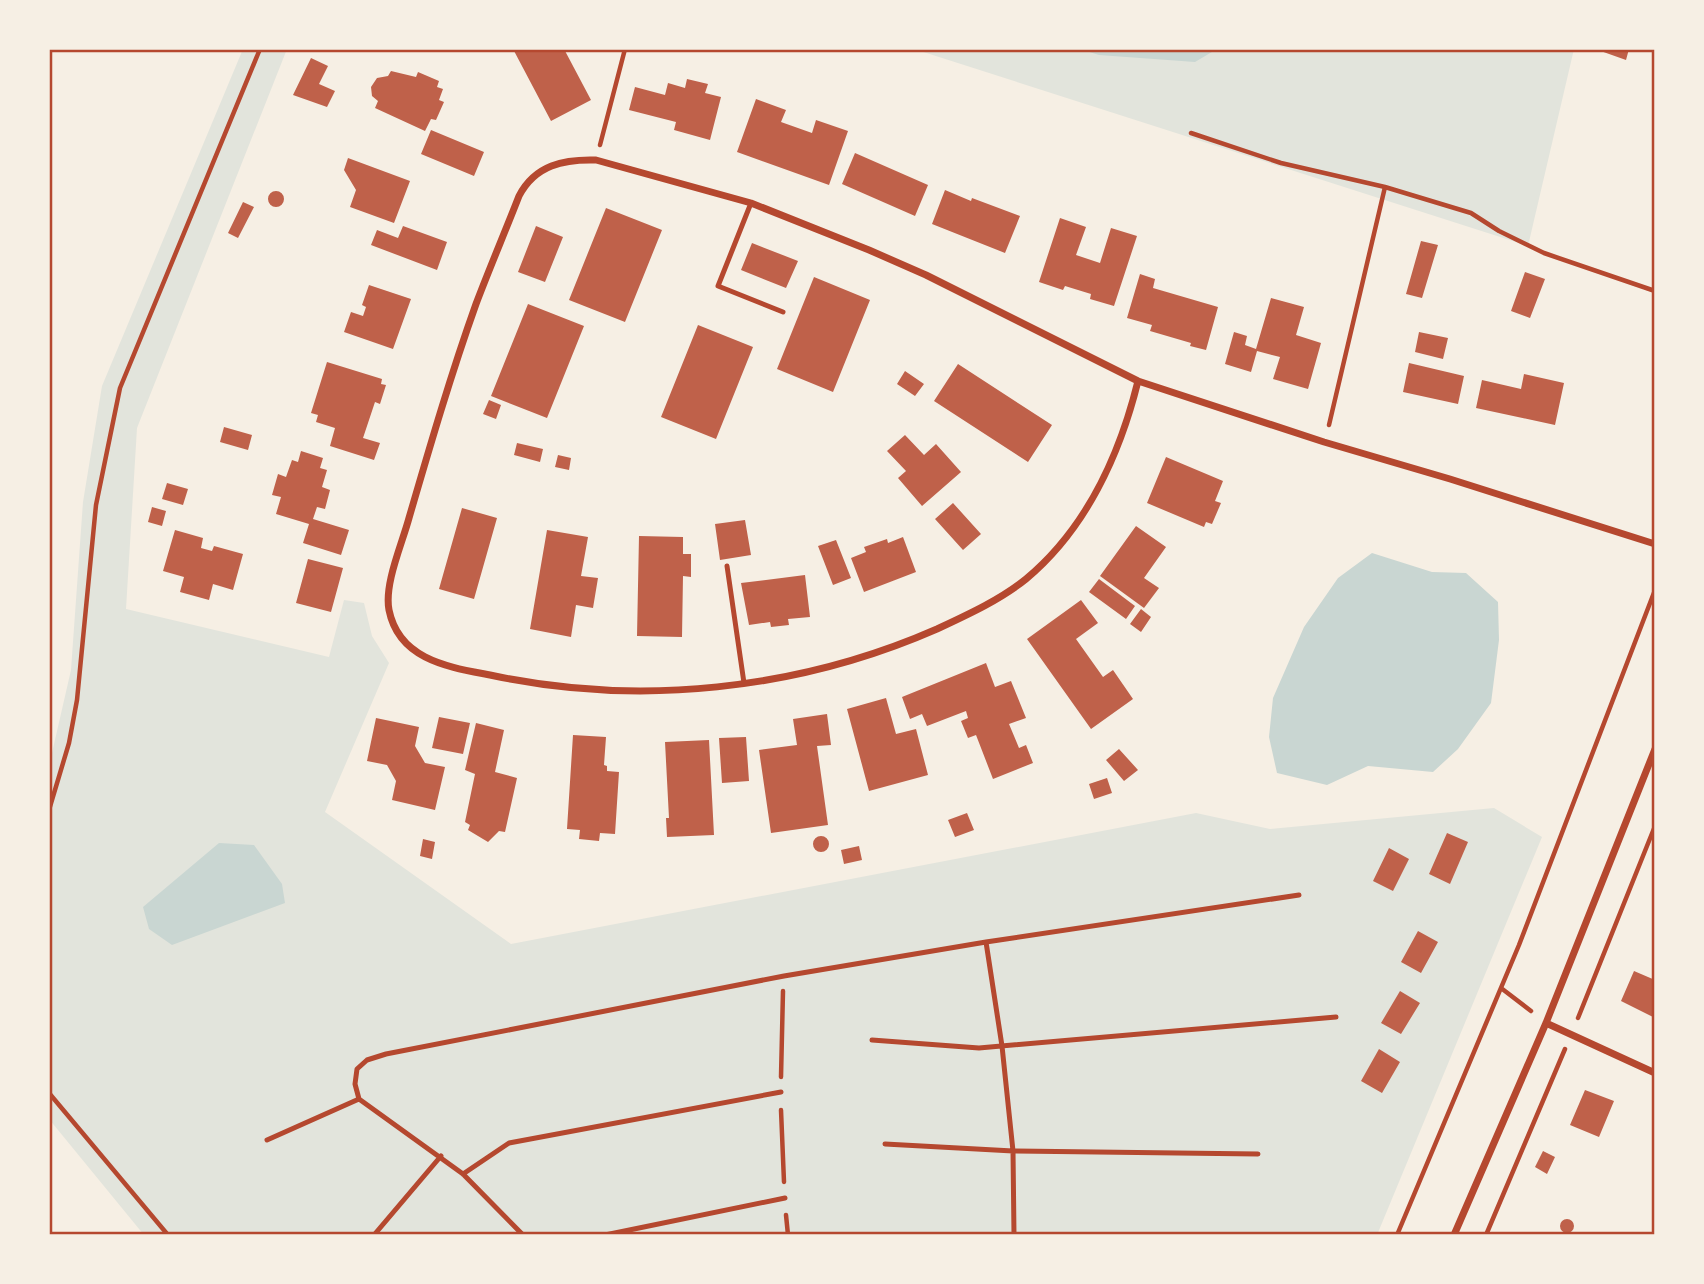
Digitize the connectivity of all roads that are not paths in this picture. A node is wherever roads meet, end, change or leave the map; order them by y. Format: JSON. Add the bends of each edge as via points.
{"nodes":[{"id":1,"x":751,"y":203,"type":"junction"},
{"id":2,"x":783,"y":312,"type":"dead end"},
{"id":3,"x":1138,"y":381,"type":"junction"},
{"id":4,"x":1655,"y":544,"type":"edge"},
{"id":5,"x":727,"y":566,"type":"dead end"},
{"id":6,"x":744,"y":683,"type":"junction"},
{"id":7,"x":1655,"y":749,"type":"edge"},
{"id":8,"x":1299,"y":895,"type":"dead end"},
{"id":9,"x":986,"y":942,"type":"junction"},
{"id":10,"x":1336,"y":1017,"type":"dead end"},
{"id":11,"x":1546,"y":1023,"type":"junction"},
{"id":12,"x":872,"y":1040,"type":"dead end"},
{"id":13,"x":1002,"y":1046,"type":"junction"},
{"id":14,"x":1655,"y":1073,"type":"edge"},
{"id":15,"x":781,"y":1093,"type":"dead end"},
{"id":16,"x":359,"y":1099,"type":"junction"},
{"id":17,"x":267,"y":1140,"type":"dead end"},
{"id":18,"x":885,"y":1144,"type":"dead end"},
{"id":19,"x":1013,"y":1151,"type":"junction"},
{"id":20,"x":1258,"y":1154,"type":"dead end"},
{"id":21,"x":441,"y":1156,"type":"junction"},
{"id":22,"x":463,"y":1174,"type":"junction"},
{"id":23,"x":785,"y":1199,"type":"dead end"},
{"id":24,"x":374,"y":1235,"type":"edge"},
{"id":25,"x":523,"y":1235,"type":"edge"},
{"id":26,"x":605,"y":1235,"type":"edge"},
{"id":27,"x":1014,"y":1235,"type":"edge"},
{"id":28,"x":1454,"y":1235,"type":"edge"}],
"edges":[{"from":1,"to":2,"type":"lane","via":[[718,286]]},
{"from":1,"to":3,"type":"street","via":[[926,275]]},
{"from":1,"to":6,"type":"street","via":[[596,160],[549,166],[532,178],[519,196],[478,299],[390,583],[389,610],[398,633],[426,659],[502,678],[616,691]]},
{"from":3,"to":4,"type":"street"},
{"from":3,"to":6,"type":"street","via":[[1132,407],[1094,496],[1050,556],[1025,580],[914,639],[870,655]]},
{"from":5,"to":6,"type":"lane"},
{"from":7,"to":11,"type":"street"},
{"from":8,"to":9,"type":"lane"},
{"from":9,"to":13,"type":"lane"},
{"from":9,"to":16,"type":"lane","via":[[784,976],[387,1054],[367,1060],[357,1069]]},
{"from":10,"to":13,"type":"lane"},
{"from":11,"to":14,"type":"street"},
{"from":11,"to":28,"type":"street"},
{"from":12,"to":13,"type":"lane"},
{"from":13,"to":19,"type":"lane"},
{"from":15,"to":22,"type":"lane","via":[[509,1143]]},
{"from":16,"to":17,"type":"lane"},
{"from":16,"to":21,"type":"lane"},
{"from":18,"to":19,"type":"lane"},
{"from":19,"to":20,"type":"lane"},
{"from":19,"to":27,"type":"lane"},
{"from":21,"to":22,"type":"lane"},
{"from":21,"to":24,"type":"lane"},
{"from":22,"to":25,"type":"lane"},
{"from":23,"to":26,"type":"lane"}]}
